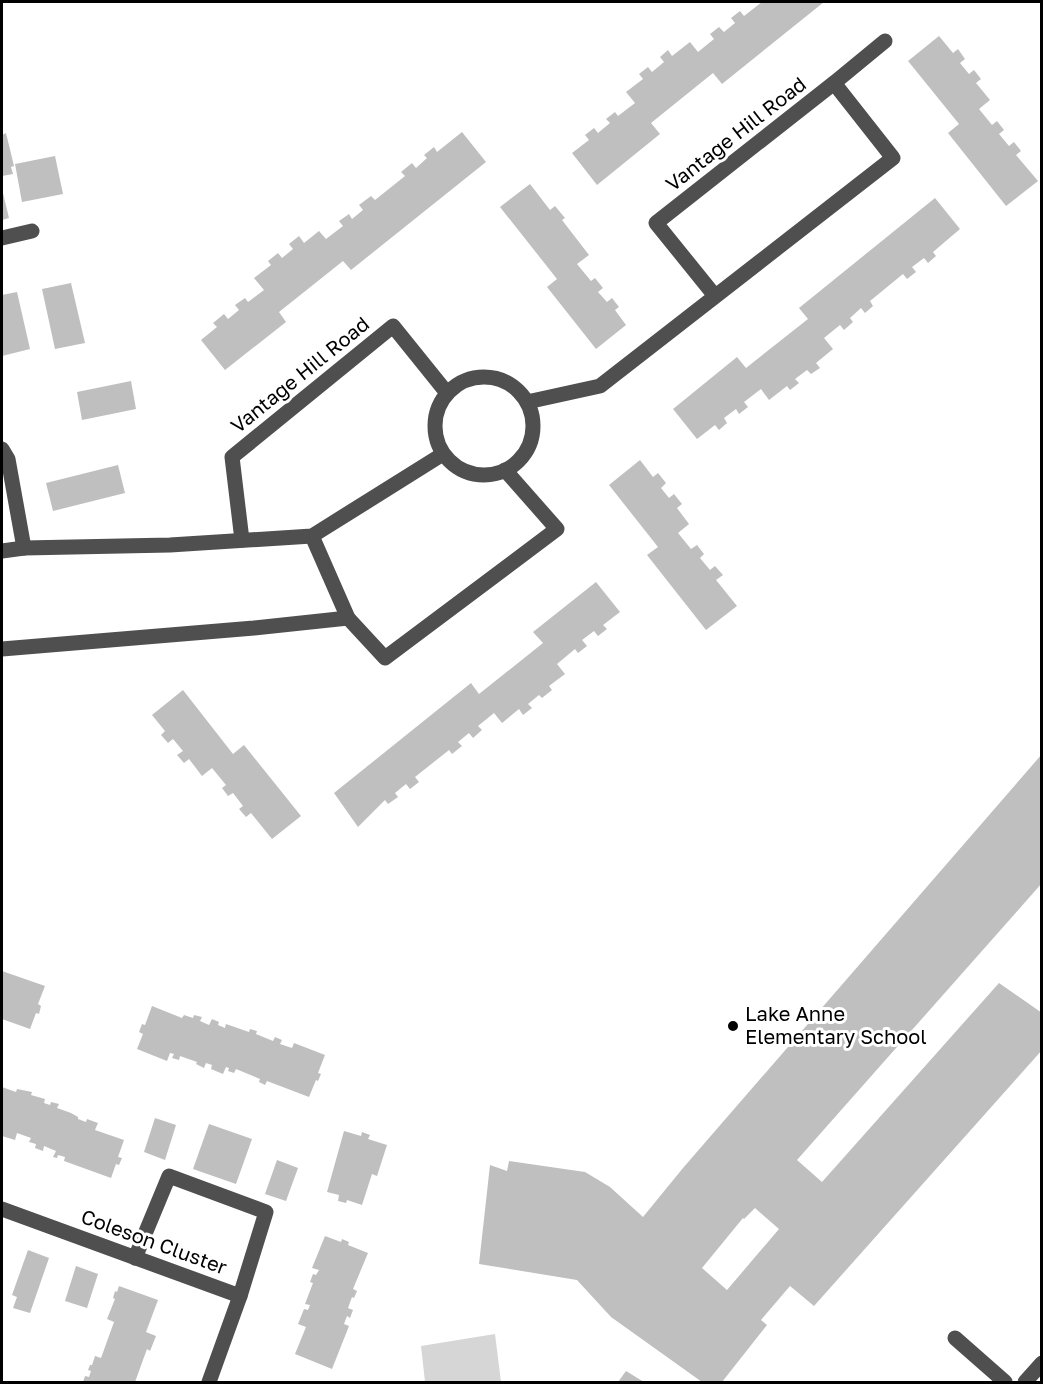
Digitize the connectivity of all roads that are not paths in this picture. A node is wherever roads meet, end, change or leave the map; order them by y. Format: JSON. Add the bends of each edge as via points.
{"nodes":[{"id":1,"x":885,"y":41,"type":"dead end"},
{"id":2,"x":834,"y":84,"type":"junction"},
{"id":3,"x":32,"y":231,"type":"dead end"},
{"id":4,"x":2,"y":238,"type":"edge"},
{"id":5,"x":715,"y":296,"type":"junction"},
{"id":6,"x":447,"y":393,"type":"junction"},
{"id":7,"x":527,"y":402,"type":"junction"},
{"id":8,"x":2,"y":449,"type":"edge"},
{"id":9,"x":443,"y":454,"type":"junction"},
{"id":10,"x":505,"y":470,"type":"junction"},
{"id":11,"x":312,"y":536,"type":"junction"},
{"id":12,"x":242,"y":540,"type":"junction"},
{"id":13,"x":24,"y":548,"type":"junction"},
{"id":14,"x":2,"y":551,"type":"edge"},
{"id":15,"x":348,"y":618,"type":"junction"},
{"id":16,"x":2,"y":649,"type":"edge"},
{"id":17,"x":2,"y":1209,"type":"edge"},
{"id":18,"x":135,"y":1258,"type":"junction"},
{"id":19,"x":240,"y":1296,"type":"junction"},
{"id":20,"x":955,"y":1338,"type":"dead end"},
{"id":21,"x":1041,"y":1363,"type":"edge"},
{"id":22,"x":210,"y":1383,"type":"edge"},
{"id":23,"x":1005,"y":1383,"type":"edge"},
{"id":24,"x":1024,"y":1383,"type":"edge"}],
"edges":[{"from":1,"to":2,"type":"street"},
{"from":2,"to":5,"type":"street","name":"Vantage Hill Road","via":[[656,224]]},
{"from":2,"to":5,"type":"street","name":"Vantage Hill Road","via":[[893,158]]},
{"from":3,"to":4,"type":"street"},
{"from":5,"to":7,"type":"street","name":"Vantage Hill Road","via":[[600,386]]},
{"from":6,"to":7,"type":"street","via":[[457,384],[483,376],[500,379]]},
{"from":6,"to":9,"type":"street","via":[[434,420],[435,436]]},
{"from":6,"to":12,"type":"street","name":"Vantage Hill Road","via":[[393,326],[232,457]]},
{"from":7,"to":10,"type":"street","via":[[533,420],[531,441],[519,461]]},
{"from":8,"to":13,"type":"street","via":[[8,459]]},
{"from":9,"to":10,"type":"street","via":[[456,466],[474,474],[491,475]]},
{"from":9,"to":11,"type":"street"},
{"from":10,"to":15,"type":"street","via":[[557,529],[385,658]]},
{"from":11,"to":12,"type":"street"},
{"from":11,"to":15,"type":"street"},
{"from":12,"to":13,"type":"street"},
{"from":13,"to":14,"type":"street"},
{"from":15,"to":16,"type":"street"},
{"from":17,"to":18,"type":"street","name":"Coleson Cluster"},
{"from":18,"to":19,"type":"street","name":"Coleson Cluster"},
{"from":18,"to":19,"type":"street","via":[[169,1176],[266,1212]]},
{"from":19,"to":22,"type":"street","name":"Coleson Cluster"},
{"from":20,"to":23,"type":"street"},
{"from":21,"to":24,"type":"street"}]}
